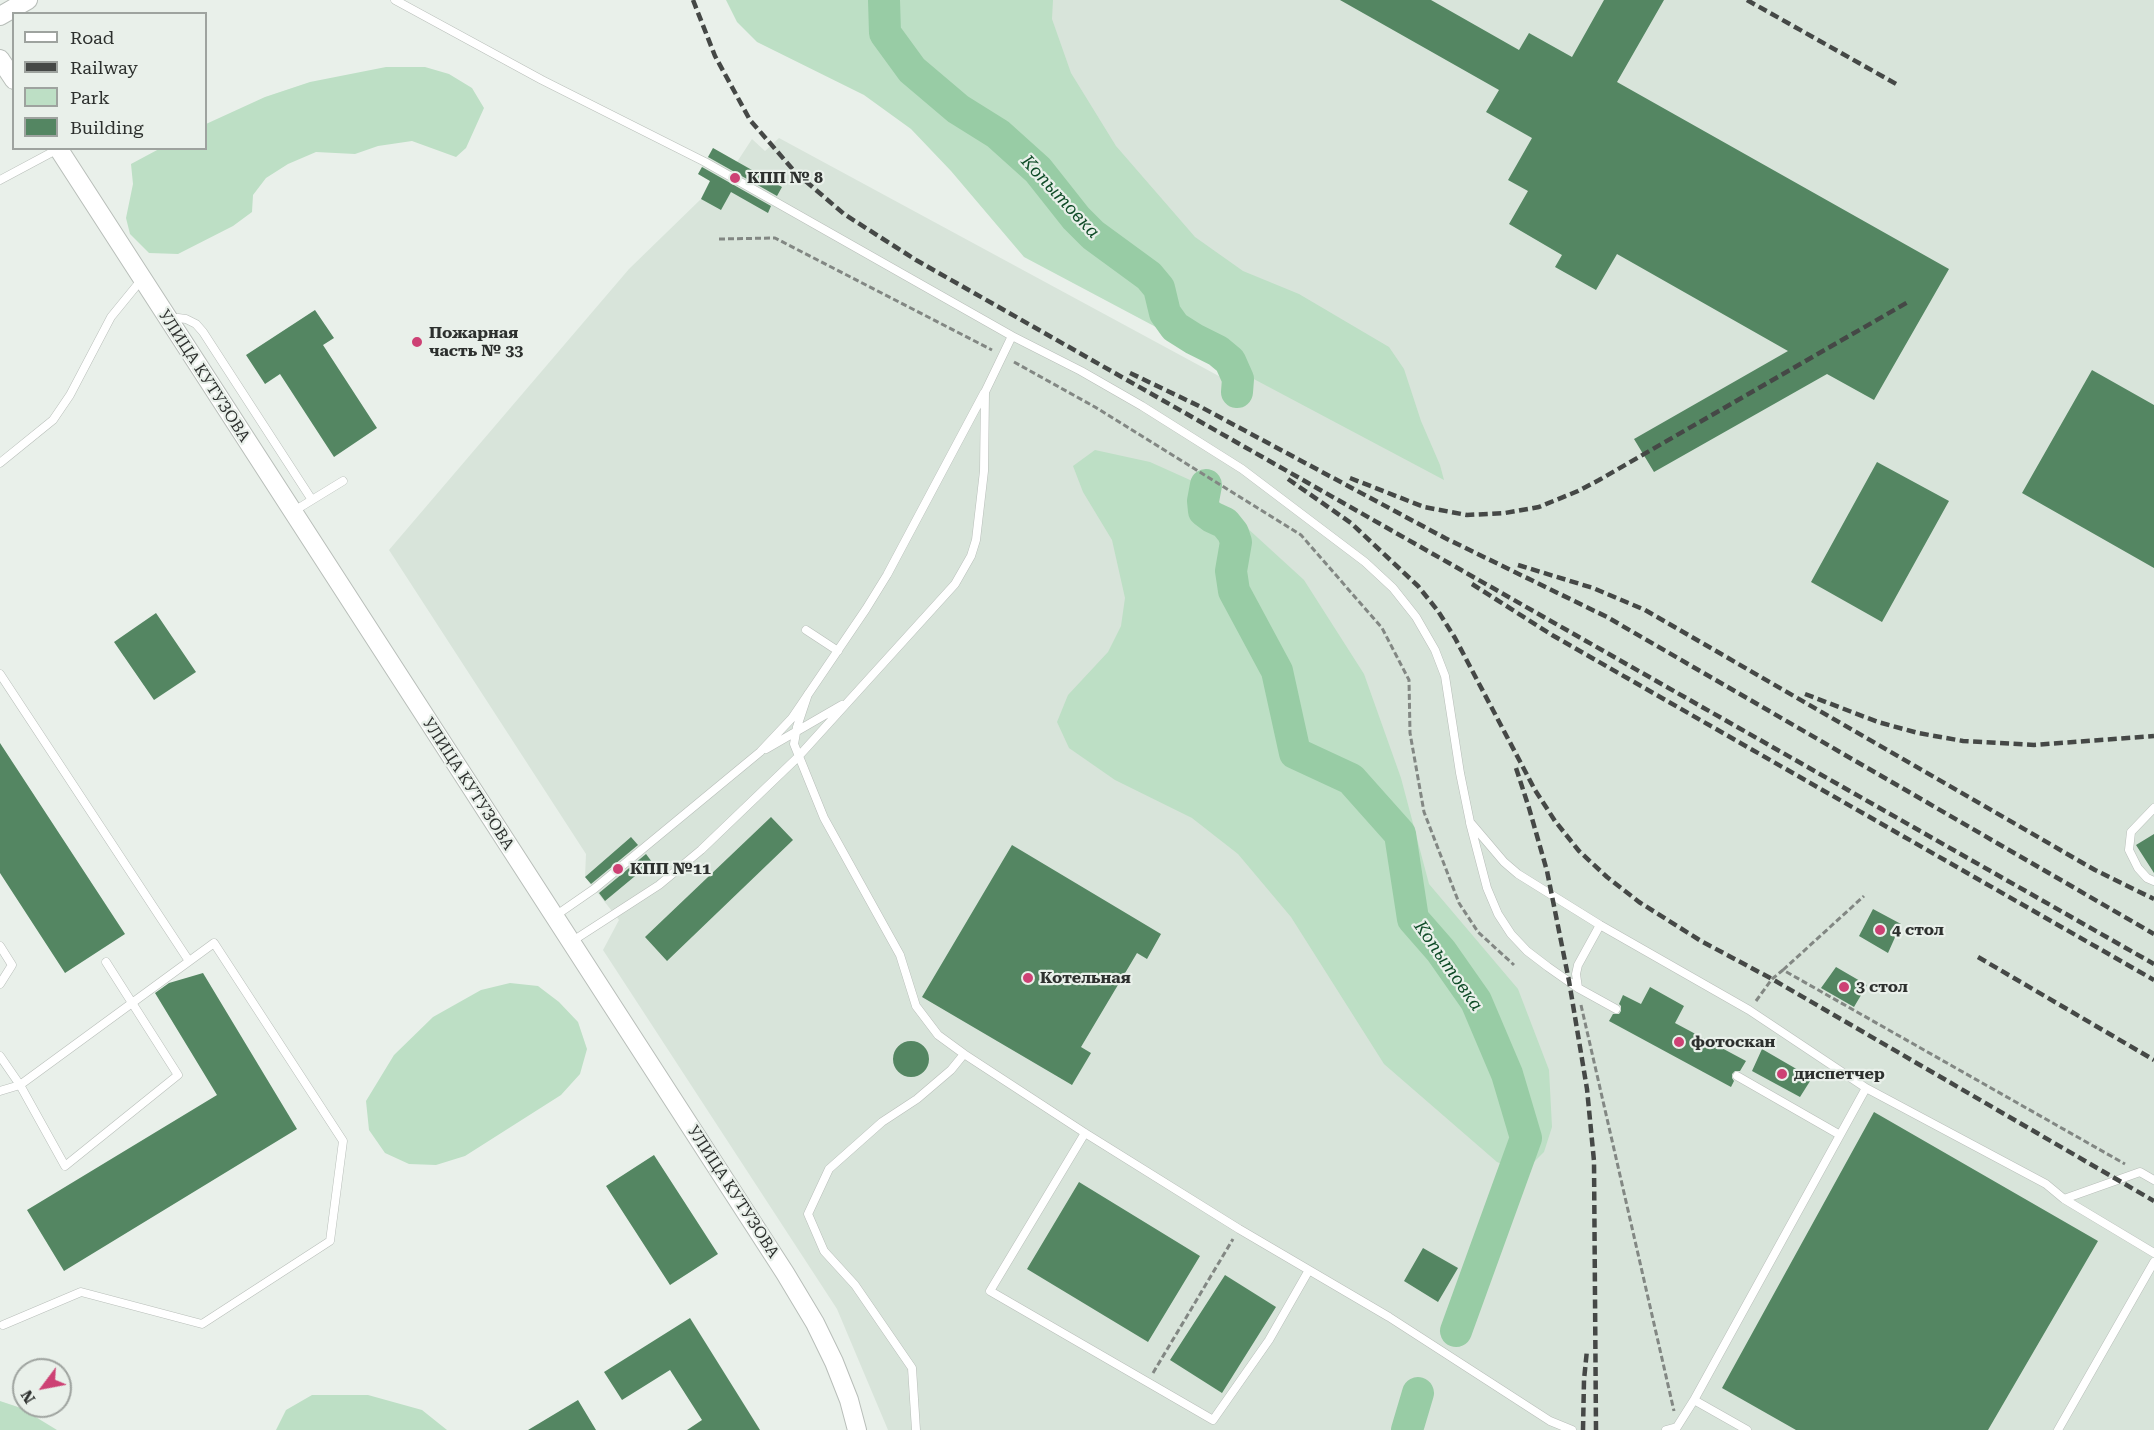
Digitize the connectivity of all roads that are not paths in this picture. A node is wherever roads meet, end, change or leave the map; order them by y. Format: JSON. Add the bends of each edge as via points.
{"nodes":[{"id":1,"x":28,"y":0,"type":"edge"},
{"id":2,"x":395,"y":0,"type":"edge"},
{"id":3,"x":0,"y":16,"type":"edge"},
{"id":4,"x":0,"y":59,"type":"edge"},
{"id":5,"x":12,"y":77,"type":"edge"},
{"id":6,"x":56,"y":150,"type":"edge"},
{"id":7,"x":59,"y":150,"type":"edge"},
{"id":8,"x":0,"y":180,"type":"edge"},
{"id":9,"x":142,"y":279,"type":"junction"},
{"id":10,"x":169,"y":321,"type":"junction"},
{"id":11,"x":1012,"y":336,"type":"junction"},
{"id":12,"x":985,"y":392,"type":"junction"},
{"id":13,"x":0,"y":463,"type":"edge"},
{"id":14,"x":342,"y":482,"type":"dead end"},
{"id":15,"x":312,"y":500,"type":"junction"},
{"id":16,"x":292,"y":512,"type":"junction"},
{"id":17,"x":806,"y":630,"type":"dead end"},
{"id":18,"x":838,"y":651,"type":"junction"},
{"id":19,"x":0,"y":674,"type":"edge"},
{"id":20,"x":808,"y":694,"type":"junction"},
{"id":21,"x":850,"y":700,"type":"junction"},
{"id":22,"x":796,"y":731,"type":"junction"},
{"id":23,"x":760,"y":752,"type":"junction"},
{"id":24,"x":798,"y":757,"type":"junction"},
{"id":25,"x":2154,"y":808,"type":"edge"},
{"id":26,"x":1470,"y":822,"type":"junction"},
{"id":27,"x":2154,"y":881,"type":"edge"},
{"id":28,"x":554,"y":916,"type":"junction"},
{"id":29,"x":1600,"y":925,"type":"junction"},
{"id":30,"x":571,"y":942,"type":"junction"},
{"id":31,"x":0,"y":946,"type":"edge"},
{"id":32,"x":189,"y":961,"type":"junction"},
{"id":33,"x":106,"y":962,"type":"dead end"},
{"id":34,"x":0,"y":984,"type":"edge"},
{"id":35,"x":1578,"y":988,"type":"junction"},
{"id":36,"x":133,"y":1002,"type":"junction"},
{"id":37,"x":1616,"y":1009,"type":"dead end"},
{"id":38,"x":964,"y":1054,"type":"junction"},
{"id":39,"x":0,"y":1056,"type":"edge"},
{"id":40,"x":1737,"y":1076,"type":"dead end"},
{"id":41,"x":20,"y":1085,"type":"junction"},
{"id":42,"x":1866,"y":1088,"type":"junction"},
{"id":43,"x":0,"y":1091,"type":"edge"},
{"id":44,"x":1085,"y":1133,"type":"junction"},
{"id":45,"x":1840,"y":1136,"type":"junction"},
{"id":46,"x":2154,"y":1180,"type":"edge"},
{"id":47,"x":2064,"y":1199,"type":"junction"},
{"id":48,"x":2154,"y":1253,"type":"edge"},
{"id":49,"x":2154,"y":1262,"type":"edge"},
{"id":50,"x":1309,"y":1270,"type":"junction"},
{"id":51,"x":3,"y":1325,"type":"dead end"},
{"id":52,"x":1694,"y":1400,"type":"junction"},
{"id":53,"x":857,"y":1430,"type":"edge"},
{"id":54,"x":916,"y":1430,"type":"edge"},
{"id":55,"x":1572,"y":1430,"type":"edge"},
{"id":56,"x":1666,"y":1430,"type":"edge"},
{"id":57,"x":1747,"y":1430,"type":"edge"},
{"id":58,"x":2058,"y":1430,"type":"edge"}],
"edges":[{"from":1,"to":3,"type":"street"},
{"from":2,"to":11,"type":"lane","via":[[705,162]]},
{"from":4,"to":5,"type":"street"},
{"from":6,"to":8,"type":"lane"},
{"from":7,"to":9,"type":"street","name":"УЛИЦА КУТУЗОВА"},
{"from":9,"to":10,"type":"street","name":"УЛИЦА КУТУЗОВА"},
{"from":9,"to":13,"type":"lane","via":[[111,317],[53,420]]},
{"from":10,"to":15,"type":"lane","via":[[186,319],[203,332]]},
{"from":10,"to":16,"type":"street","name":"УЛИЦА КУТУЗОВА"},
{"from":11,"to":12,"type":"lane"},
{"from":11,"to":26,"type":"lane","via":[[1142,406],[1242,469],[1337,540],[1393,588],[1416,617],[1445,676]]},
{"from":12,"to":18,"type":"lane","via":[[887,575]]},
{"from":12,"to":21,"type":"lane","via":[[984,471],[977,530],[964,570]]},
{"from":14,"to":15,"type":"lane"},
{"from":15,"to":16,"type":"lane"},
{"from":16,"to":28,"type":"street","name":"УЛИЦА КУТУЗОВА"},
{"from":17,"to":18,"type":"lane"},
{"from":18,"to":20,"type":"lane"},
{"from":19,"to":32,"type":"lane"},
{"from":20,"to":22,"type":"lane"},
{"from":20,"to":23,"type":"lane"},
{"from":21,"to":22,"type":"lane"},
{"from":21,"to":24,"type":"lane"},
{"from":22,"to":23,"type":"lane"},
{"from":22,"to":24,"type":"lane"},
{"from":23,"to":28,"type":"lane","via":[[594,889]]},
{"from":24,"to":30,"type":"lane","via":[[674,873]]},
{"from":24,"to":38,"type":"lane","via":[[824,818],[900,955],[916,1006],[938,1035]]},
{"from":25,"to":27,"type":"lane","via":[[2131,832],[2129,850],[2138,867]]},
{"from":26,"to":29,"type":"lane","via":[[1518,874]]},
{"from":26,"to":35,"type":"lane","via":[[1487,888],[1511,934],[1527,951]]},
{"from":28,"to":30,"type":"street","name":"УЛИЦА КУТУЗОВА"},
{"from":29,"to":35,"type":"lane","via":[[1578,965]]},
{"from":29,"to":42,"type":"lane","via":[[1749,1010]]},
{"from":30,"to":53,"type":"street","name":"УЛИЦА КУТУЗОВА","via":[[815,1323],[849,1400]]},
{"from":31,"to":34,"type":"lane","via":[[12,965]]},
{"from":32,"to":36,"type":"lane"},
{"from":32,"to":51,"type":"lane","via":[[214,943],[343,1141],[330,1241],[202,1324],[81,1292]]},
{"from":33,"to":36,"type":"lane"},
{"from":35,"to":37,"type":"lane"},
{"from":36,"to":41,"type":"lane"},
{"from":36,"to":41,"type":"lane","via":[[178,1075],[65,1166]]},
{"from":38,"to":44,"type":"lane"},
{"from":38,"to":54,"type":"lane","via":[[951,1070],[882,1122],[829,1169],[808,1214],[824,1251],[855,1285],[912,1368]]},
{"from":39,"to":41,"type":"lane"},
{"from":40,"to":45,"type":"lane"},
{"from":41,"to":43,"type":"lane"},
{"from":42,"to":45,"type":"lane"},
{"from":42,"to":47,"type":"lane","via":[[2046,1184]]},
{"from":44,"to":50,"type":"lane"},
{"from":44,"to":50,"type":"lane","via":[[990,1291],[1213,1420],[1269,1341]]},
{"from":45,"to":52,"type":"lane"},
{"from":46,"to":47,"type":"lane","via":[[2139,1172]]},
{"from":47,"to":48,"type":"lane"},
{"from":49,"to":58,"type":"lane"},
{"from":50,"to":55,"type":"lane","via":[[1550,1421]]},
{"from":52,"to":56,"type":"lane","via":[[1677,1428]]},
{"from":52,"to":57,"type":"lane"}]}
